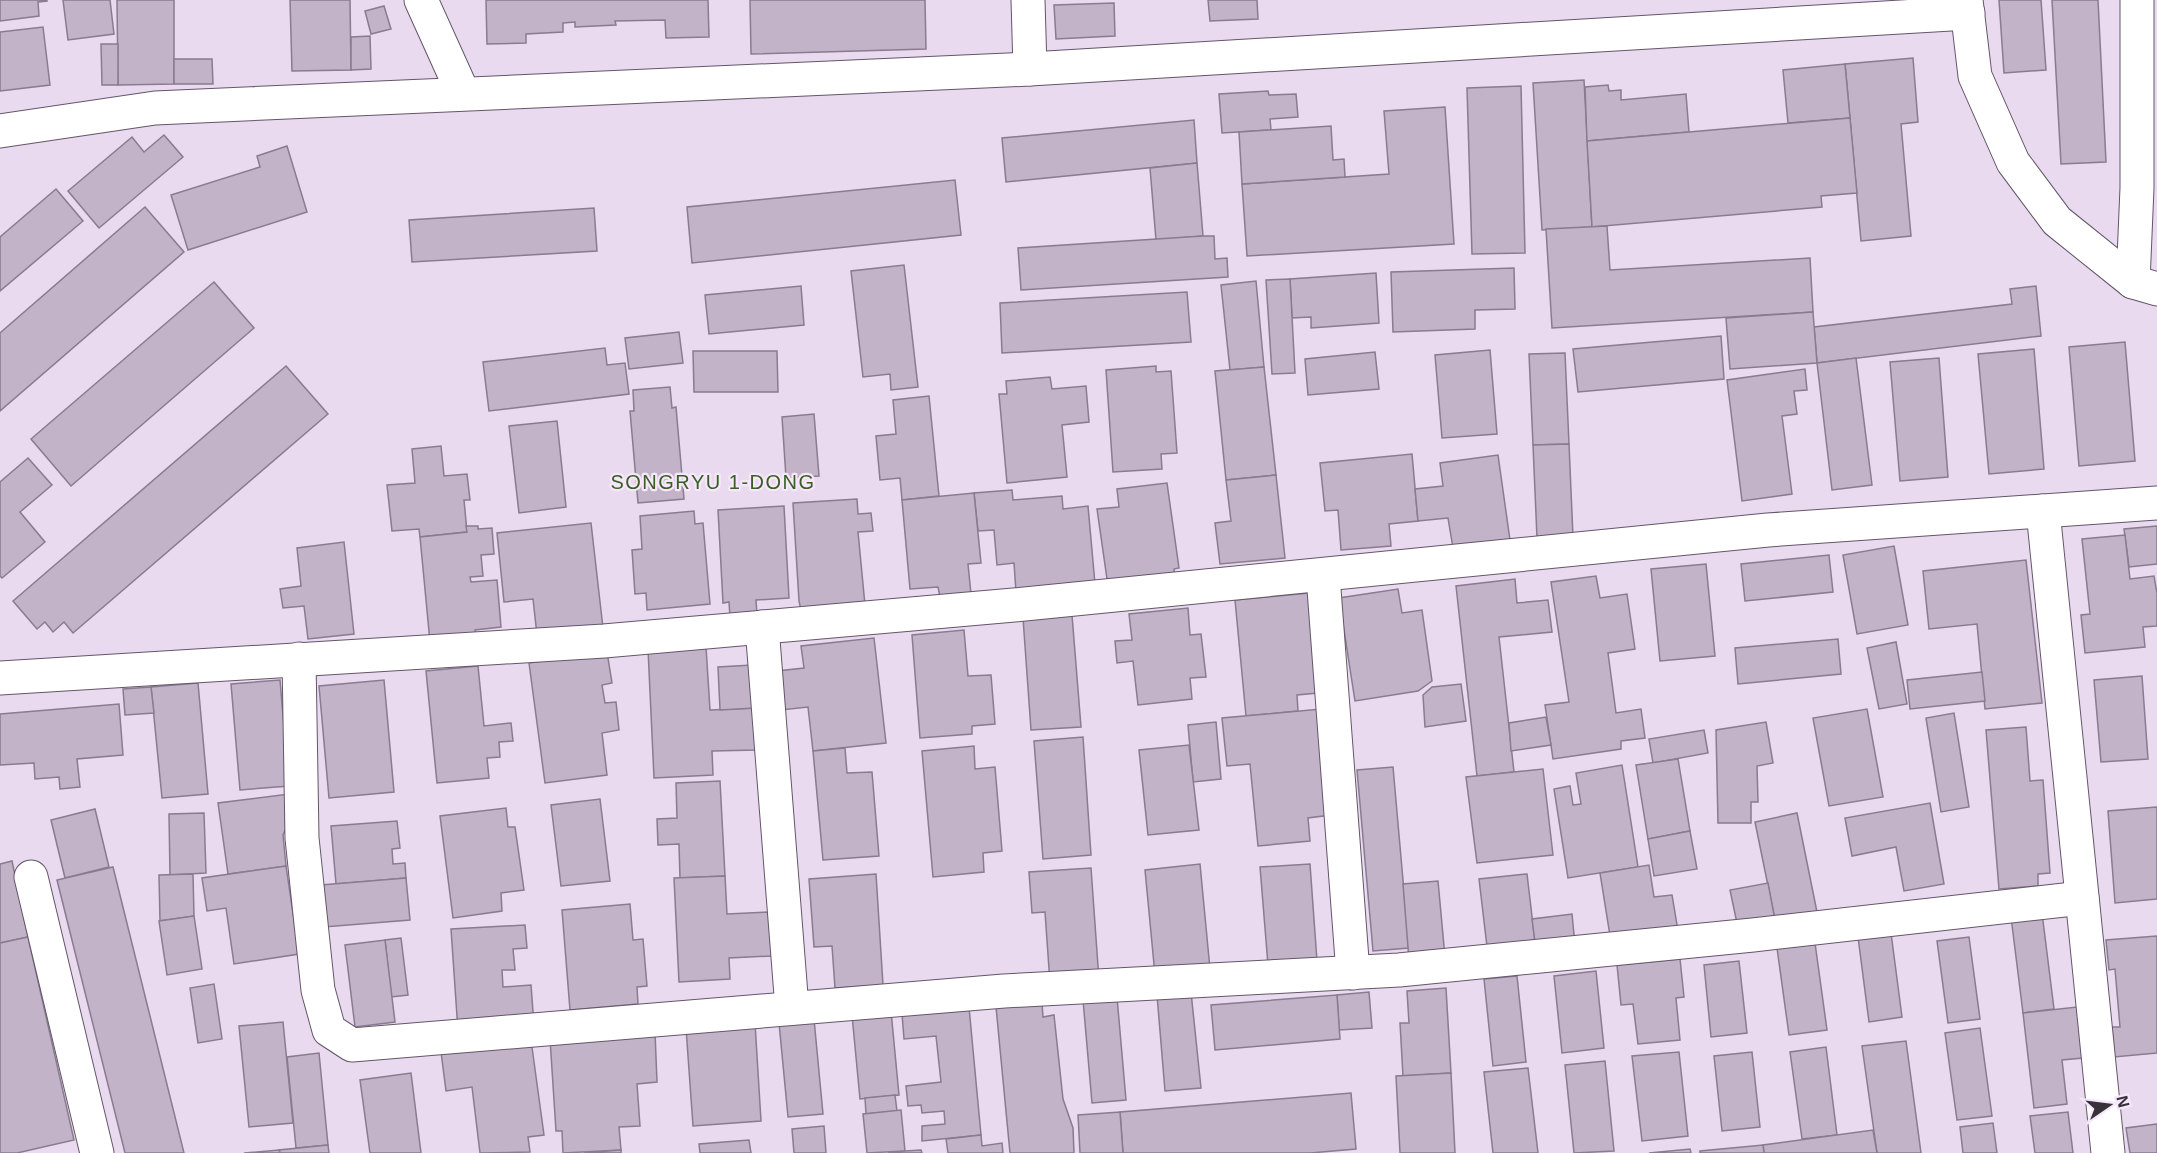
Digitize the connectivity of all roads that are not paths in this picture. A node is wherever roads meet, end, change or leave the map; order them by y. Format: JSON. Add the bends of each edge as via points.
{"nodes":[{"id":1,"x":421,"y":0,"type":"edge"},
{"id":2,"x":1028,"y":0,"type":"edge"},
{"id":3,"x":2137,"y":0,"type":"edge"},
{"id":4,"x":1967,"y":7,"type":"edge"},
{"id":5,"x":1030,"y":69,"type":"junction"},
{"id":6,"x":457,"y":79,"type":"junction"},
{"id":7,"x":0,"y":131,"type":"edge"},
{"id":8,"x":2145,"y":286,"type":"edge"},
{"id":9,"x":2157,"y":503,"type":"edge"},
{"id":10,"x":2043,"y":511,"type":"junction"},
{"id":11,"x":1323,"y":576,"type":"junction"},
{"id":12,"x":762,"y":627,"type":"junction"},
{"id":13,"x":300,"y":659,"type":"junction"},
{"id":14,"x":0,"y":678,"type":"edge"},
{"id":15,"x":31,"y":877,"type":"dead end"},
{"id":16,"x":2082,"y":898,"type":"junction"},
{"id":17,"x":1353,"y":973,"type":"junction"},
{"id":18,"x":792,"y":1008,"type":"junction"},
{"id":19,"x":97,"y":1153,"type":"edge"},
{"id":20,"x":2108,"y":1153,"type":"edge"}],
"edges":[{"from":1,"to":6,"type":"street"},
{"from":2,"to":5,"type":"street"},
{"from":3,"to":8,"type":"street","via":[[2137,188]]},
{"from":4,"to":5,"type":"street"},
{"from":4,"to":8,"type":"street","via":[[1975,76],[2013,162],[2057,221]]},
{"from":5,"to":6,"type":"street"},
{"from":6,"to":7,"type":"street","via":[[155,108]]},
{"from":9,"to":10,"type":"street"},
{"from":10,"to":11,"type":"street","via":[[1768,530]]},
{"from":10,"to":16,"type":"street"},
{"from":11,"to":12,"type":"street"},
{"from":11,"to":17,"type":"street"},
{"from":12,"to":13,"type":"street","via":[[604,641]]},
{"from":12,"to":18,"type":"street"},
{"from":13,"to":14,"type":"street"},
{"from":13,"to":18,"type":"street","via":[[302,838],[318,990],[329,1030],[352,1045]]},
{"from":15,"to":19,"type":"street"},
{"from":16,"to":17,"type":"street","via":[[1753,935]]},
{"from":16,"to":20,"type":"street"},
{"from":17,"to":18,"type":"street","via":[[1004,991]]}]}
